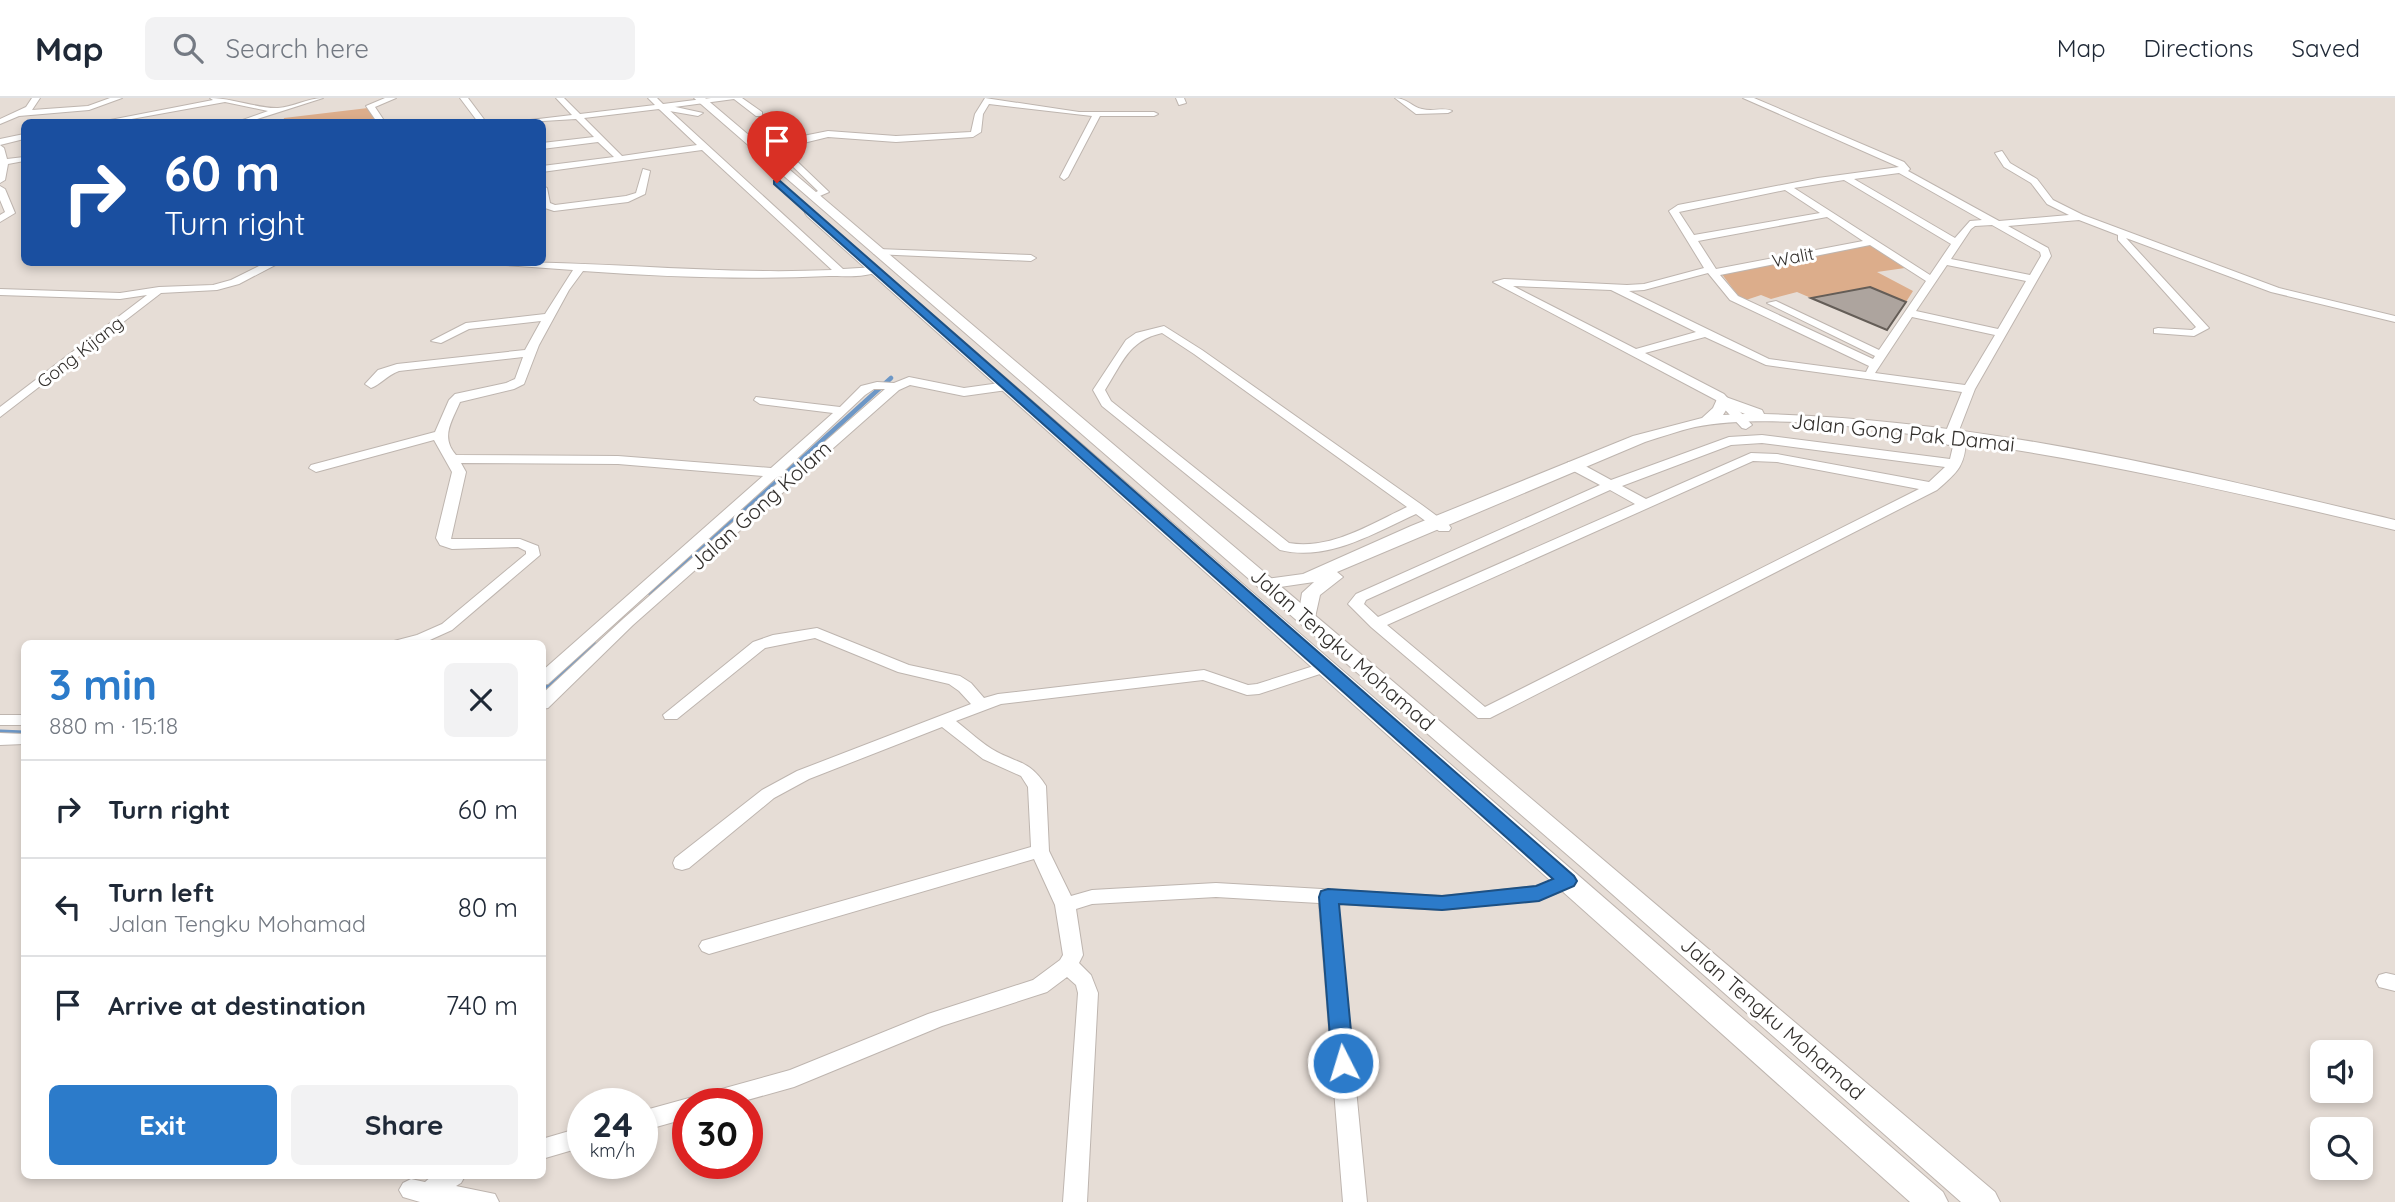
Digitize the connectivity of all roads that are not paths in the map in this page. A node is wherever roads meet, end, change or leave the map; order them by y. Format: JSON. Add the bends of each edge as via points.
{"nodes":[{"id":1,"x":118,"y":98,"type":"edge"},
{"id":2,"x":318,"y":98,"type":"edge"},
{"id":3,"x":392,"y":98,"type":"edge"},
{"id":4,"x":464,"y":98,"type":"edge"},
{"id":5,"x":560,"y":98,"type":"edge"},
{"id":6,"x":652,"y":98,"type":"edge"},
{"id":7,"x":737,"y":98,"type":"edge"},
{"id":8,"x":1399,"y":98,"type":"edge"},
{"id":9,"x":1747,"y":98,"type":"edge"},
{"id":10,"x":218,"y":99,"type":"edge"},
{"id":11,"x":32,"y":100,"type":"edge"},
{"id":12,"x":987,"y":100,"type":"edge"},
{"id":13,"x":702,"y":102,"type":"edge"},
{"id":14,"x":662,"y":107,"type":"junction"},
{"id":15,"x":279,"y":110,"type":"junction"},
{"id":16,"x":1448,"y":111,"type":"dead end"},
{"id":17,"x":19,"y":114,"type":"junction"},
{"id":18,"x":759,"y":114,"type":"dead end"},
{"id":19,"x":1154,"y":114,"type":"dead end"},
{"id":20,"x":1097,"y":115,"type":"junction"},
{"id":21,"x":578,"y":117,"type":"junction"},
{"id":22,"x":121,"y":119,"type":"edge"},
{"id":23,"x":250,"y":119,"type":"edge"},
{"id":24,"x":281,"y":119,"type":"edge"},
{"id":25,"x":379,"y":119,"type":"edge"},
{"id":26,"x":480,"y":119,"type":"edge"},
{"id":27,"x":546,"y":120,"type":"edge"},
{"id":28,"x":0,"y":122,"type":"edge"},
{"id":29,"x":21,"y":139,"type":"edge"},
{"id":30,"x":599,"y":139,"type":"junction"},
{"id":31,"x":0,"y":145,"type":"edge"},
{"id":32,"x":546,"y":146,"type":"edge"},
{"id":33,"x":703,"y":146,"type":"junction"},
{"id":34,"x":769,"y":149,"type":"junction"},
{"id":35,"x":1999,"y":153,"type":"dead end"},
{"id":36,"x":21,"y":159,"type":"edge"},
{"id":37,"x":620,"y":159,"type":"junction"},
{"id":38,"x":4,"y":162,"type":"junction"},
{"id":39,"x":546,"y":168,"type":"edge"},
{"id":40,"x":646,"y":171,"type":"dead end"},
{"id":41,"x":1904,"y":171,"type":"junction"},
{"id":42,"x":1064,"y":177,"type":"dead end"},
{"id":43,"x":1845,"y":177,"type":"junction"},
{"id":44,"x":0,"y":180,"type":"edge"},
{"id":45,"x":1786,"y":187,"type":"junction"},
{"id":46,"x":0,"y":189,"type":"edge"},
{"id":47,"x":546,"y":205,"type":"edge"},
{"id":48,"x":10,"y":213,"type":"junction"},
{"id":49,"x":21,"y":214,"type":"edge"},
{"id":50,"x":1830,"y":214,"type":"junction"},
{"id":51,"x":2080,"y":217,"type":"junction"},
{"id":52,"x":0,"y":219,"type":"edge"},
{"id":53,"x":1997,"y":223,"type":"junction"},
{"id":54,"x":2124,"y":233,"type":"junction"},
{"id":55,"x":1690,"y":239,"type":"junction"},
{"id":56,"x":1872,"y":242,"type":"junction"},
{"id":57,"x":1957,"y":243,"type":"junction"},
{"id":58,"x":1031,"y":258,"type":"dead end"},
{"id":59,"x":877,"y":261,"type":"junction"},
{"id":60,"x":1944,"y":261,"type":"junction"},
{"id":61,"x":546,"y":265,"type":"edge"},
{"id":62,"x":267,"y":266,"type":"edge"},
{"id":63,"x":580,"y":268,"type":"junction"},
{"id":64,"x":1712,"y":271,"type":"junction"},
{"id":65,"x":841,"y":273,"type":"junction"},
{"id":66,"x":2033,"y":279,"type":"junction"},
{"id":67,"x":1931,"y":280,"type":"junction"},
{"id":68,"x":1615,"y":288,"type":"junction"},
{"id":69,"x":159,"y":290,"type":"junction"},
{"id":70,"x":0,"y":292,"type":"edge"},
{"id":71,"x":1772,"y":303,"type":"dead end"},
{"id":72,"x":1909,"y":313,"type":"junction"},
{"id":73,"x":549,"y":317,"type":"junction"},
{"id":74,"x":2395,"y":320,"type":"edge"},
{"id":75,"x":2158,"y":331,"type":"dead end"},
{"id":76,"x":1704,"y":333,"type":"junction"},
{"id":77,"x":2001,"y":334,"type":"junction"},
{"id":78,"x":437,"y":341,"type":"dead end"},
{"id":79,"x":1637,"y":352,"type":"junction"},
{"id":80,"x":529,"y":353,"type":"junction"},
{"id":81,"x":1878,"y":360,"type":"junction"},
{"id":82,"x":1867,"y":376,"type":"junction"},
{"id":83,"x":371,"y":384,"type":"dead end"},
{"id":84,"x":888,"y":386,"type":"junction"},
{"id":85,"x":1007,"y":386,"type":"junction"},
{"id":86,"x":1969,"y":389,"type":"junction"},
{"id":87,"x":760,"y":400,"type":"dead end"},
{"id":88,"x":1723,"y":400,"type":"junction"},
{"id":89,"x":854,"y":412,"type":"junction"},
{"id":90,"x":0,"y":414,"type":"edge"},
{"id":91,"x":1775,"y":419,"type":"junction"},
{"id":92,"x":1708,"y":420,"type":"junction"},
{"id":93,"x":1744,"y":421,"type":"junction"},
{"id":94,"x":441,"y":434,"type":"junction"},
{"id":95,"x":1954,"y":438,"type":"junction"},
{"id":96,"x":1120,"y":458,"type":"junction"},
{"id":97,"x":452,"y":459,"type":"junction"},
{"id":98,"x":1956,"y":465,"type":"junction"},
{"id":99,"x":1577,"y":467,"type":"junction"},
{"id":100,"x":316,"y":468,"type":"dead end"},
{"id":101,"x":785,"y":474,"type":"junction"},
{"id":102,"x":1611,"y":485,"type":"junction"},
{"id":103,"x":1122,"y":487,"type":"junction"},
{"id":104,"x":1932,"y":487,"type":"junction"},
{"id":105,"x":1644,"y":503,"type":"junction"},
{"id":106,"x":1417,"y":508,"type":"junction"},
{"id":107,"x":1440,"y":525,"type":"junction"},
{"id":108,"x":2395,"y":525,"type":"edge"},
{"id":109,"x":2395,"y":532,"type":"edge"},
{"id":110,"x":1267,"y":584,"type":"junction"},
{"id":111,"x":1307,"y":618,"type":"junction"},
{"id":112,"x":1376,"y":624,"type":"junction"},
{"id":113,"x":418,"y":640,"type":"edge"},
{"id":114,"x":1326,"y":667,"type":"junction"},
{"id":115,"x":546,"y":693,"type":"edge"},
{"id":116,"x":981,"y":705,"type":"junction"},
{"id":117,"x":671,"y":715,"type":"dead end"},
{"id":118,"x":0,"y":720,"type":"edge"},
{"id":119,"x":21,"y":720,"type":"edge"},
{"id":120,"x":945,"y":721,"type":"junction"},
{"id":121,"x":0,"y":739,"type":"edge"},
{"id":122,"x":21,"y":740,"type":"edge"},
{"id":123,"x":1040,"y":851,"type":"junction"},
{"id":124,"x":682,"y":863,"type":"dead end"},
{"id":125,"x":1595,"y":864,"type":"junction"},
{"id":126,"x":1568,"y":881,"type":"junction"},
{"id":127,"x":1328,"y":897,"type":"junction"},
{"id":128,"x":1065,"y":905,"type":"junction"},
{"id":129,"x":709,"y":946,"type":"dead end"},
{"id":130,"x":1067,"y":966,"type":"junction"},
{"id":131,"x":758,"y":1088,"type":"edge"},
{"id":132,"x":567,"y":1142,"type":"edge"},
{"id":133,"x":546,"y":1148,"type":"edge"},
{"id":134,"x":448,"y":1179,"type":"edge"},
{"id":135,"x":487,"y":1202,"type":"edge"},
{"id":136,"x":1075,"y":1202,"type":"edge"},
{"id":137,"x":1355,"y":1202,"type":"edge"},
{"id":138,"x":1932,"y":1202,"type":"edge"},
{"id":139,"x":1984,"y":1202,"type":"edge"}],
"edges":[{"from":1,"to":17,"type":"street","via":[[89,108]]},
{"from":2,"to":15,"type":"street"},
{"from":3,"to":25,"type":"street","via":[[370,106]]},
{"from":4,"to":26,"type":"street"},
{"from":5,"to":21,"type":"street"},
{"from":6,"to":14,"type":"street"},
{"from":7,"to":18,"type":"street"},
{"from":8,"to":16,"type":"street","via":[[1422,113]]},
{"from":9,"to":41,"type":"street","via":[[1901,164]]},
{"from":10,"to":15,"type":"street"},
{"from":10,"to":22,"type":"street"},
{"from":11,"to":17,"type":"street"},
{"from":12,"to":20,"type":"street"},
{"from":12,"to":34,"type":"street","via":[[973,134],[896,139],[839,134]]},
{"from":13,"to":14,"type":"main road"},
{"from":13,"to":14,"type":"main road"},
{"from":13,"to":34,"type":"main road","name":"Jalan Tengku Mohamad"},
{"from":13,"to":59,"type":"main road","name":"Jalan Tengku Mohamad"},
{"from":14,"to":21,"type":"street"},
{"from":14,"to":33,"type":"street"},
{"from":15,"to":23,"type":"street"},
{"from":15,"to":24,"type":"street"},
{"from":17,"to":28,"type":"street"},
{"from":19,"to":20,"type":"street"},
{"from":20,"to":42,"type":"street"},
{"from":21,"to":27,"type":"street"},
{"from":21,"to":30,"type":"street"},
{"from":29,"to":31,"type":"street"},
{"from":30,"to":32,"type":"street"},
{"from":30,"to":37,"type":"street"},
{"from":31,"to":38,"type":"street"},
{"from":33,"to":37,"type":"street"},
{"from":33,"to":65,"type":"street"},
{"from":34,"to":59,"type":"main road","name":"Jalan Tengku Mohamad"},
{"from":35,"to":51,"type":"street","via":[[2007,164],[2034,181],[2050,202]]},
{"from":36,"to":38,"type":"street"},
{"from":37,"to":39,"type":"street"},
{"from":38,"to":44,"type":"street"},
{"from":40,"to":47,"type":"street","via":[[640,194],[628,199],[554,208]]},
{"from":41,"to":43,"type":"street"},
{"from":41,"to":53,"type":"street"},
{"from":43,"to":45,"type":"street"},
{"from":43,"to":57,"type":"street"},
{"from":45,"to":50,"type":"street"},
{"from":45,"to":55,"type":"street","via":[[1677,209],[1674,213]]},
{"from":46,"to":48,"type":"street"},
{"from":48,"to":49,"type":"street"},
{"from":48,"to":52,"type":"street"},
{"from":50,"to":55,"type":"street"},
{"from":50,"to":56,"type":"street"},
{"from":51,"to":53,"type":"street"},
{"from":51,"to":54,"type":"street"},
{"from":53,"to":57,"type":"street","via":[[1973,223]]},
{"from":53,"to":66,"type":"street","via":[[2044,250],[2046,256]]},
{"from":54,"to":74,"type":"street","via":[[2293,296]]},
{"from":54,"to":75,"type":"street","via":[[2121,238],[2203,328],[2194,333]]},
{"from":55,"to":64,"type":"street"},
{"from":56,"to":64,"type":"street","name":"Walit"},
{"from":56,"to":67,"type":"street"},
{"from":57,"to":60,"type":"street"},
{"from":58,"to":59,"type":"street"},
{"from":59,"to":65,"type":"street"},
{"from":59,"to":85,"type":"main road","name":"Jalan Tengku Mohamad"},
{"from":59,"to":96,"type":"main road","name":"Jalan Tengku Mohamad"},
{"from":60,"to":66,"type":"street"},
{"from":60,"to":67,"type":"street"},
{"from":61,"to":63,"type":"street"},
{"from":62,"to":69,"type":"street","via":[[220,287]]},
{"from":63,"to":65,"type":"street","via":[[684,275]]},
{"from":63,"to":73,"type":"street"},
{"from":64,"to":68,"type":"street","name":"Walit","via":[[1644,287]]},
{"from":64,"to":81,"type":"street","via":[[1731,295],[1745,304]]},
{"from":66,"to":77,"type":"street"},
{"from":67,"to":72,"type":"street"},
{"from":68,"to":76,"type":"street"},
{"from":68,"to":79,"type":"street","name":"Walit","via":[[1498,282]]},
{"from":69,"to":70,"type":"street","via":[[120,296]]},
{"from":69,"to":90,"type":"street","name":"Gong Kijang"},
{"from":71,"to":81,"type":"street"},
{"from":72,"to":77,"type":"street"},
{"from":72,"to":81,"type":"street"},
{"from":73,"to":78,"type":"street","via":[[466,326]]},
{"from":73,"to":80,"type":"street"},
{"from":76,"to":79,"type":"street"},
{"from":76,"to":82,"type":"street","via":[[1766,362]]},
{"from":77,"to":86,"type":"street"},
{"from":79,"to":88,"type":"street"},
{"from":80,"to":83,"type":"street","via":[[397,368],[382,373]]},
{"from":80,"to":94,"type":"street","via":[[520,381],[455,400]]},
{"from":81,"to":82,"type":"street"},
{"from":82,"to":86,"type":"street"},
{"from":84,"to":85,"type":"street","via":[[909,381],[964,392]]},
{"from":84,"to":89,"type":"street","name":"Jalan Gong Kolam"},
{"from":84,"to":89,"type":"street","via":[[867,386]]},
{"from":85,"to":103,"type":"main road","name":"Jalan Tengku Mohamad"},
{"from":86,"to":95,"type":"street"},
{"from":87,"to":89,"type":"street"},
{"from":88,"to":91,"type":"street"},
{"from":88,"to":92,"type":"street","via":[[1720,410]]},
{"from":88,"to":93,"type":"street"},
{"from":89,"to":101,"type":"street"},
{"from":89,"to":101,"type":"street","name":"Jalan Gong Kolam"},
{"from":91,"to":93,"type":"street","name":"Jalan Gong Pak Damai"},
{"from":91,"to":95,"type":"street","name":"Jalan Gong Pak Damai","via":[[1851,423]]},
{"from":92,"to":93,"type":"street","name":"Jalan Gong Pak Damai"},
{"from":92,"to":99,"type":"street","name":"Jalan Gong Pak Damai","via":[[1639,439]]},
{"from":93,"to":95,"type":"street"},
{"from":93,"to":99,"type":"street","name":"Jalan Gong Pak Damai"},
{"from":94,"to":97,"type":"street","via":[[441,446]]},
{"from":94,"to":100,"type":"street"},
{"from":95,"to":98,"type":"street"},
{"from":95,"to":108,"type":"street","name":"Jalan Gong Pak Damai","via":[[2128,464]]},
{"from":95,"to":109,"type":"street"},
{"from":96,"to":103,"type":"main road","via":[[1110,463],[1121,473]]},
{"from":96,"to":110,"type":"main road","name":"Jalan Tengku Mohamad"},
{"from":97,"to":101,"type":"street","via":[[618,460]]},
{"from":97,"to":113,"type":"street","via":[[458,478],[443,538],[446,542],[520,543],[533,549],[533,555],[447,627]]},
{"from":98,"to":102,"type":"street","via":[[1742,439],[1715,444]]},
{"from":98,"to":104,"type":"street"},
{"from":99,"to":102,"type":"street"},
{"from":99,"to":107,"type":"street","name":"Jalan Gong Pak Damai"},
{"from":101,"to":115,"type":"street"},
{"from":102,"to":105,"type":"street"},
{"from":102,"to":112,"type":"street","via":[[1361,597],[1356,604]]},
{"from":103,"to":114,"type":"main road","name":"Jalan Tengku Mohamad"},
{"from":104,"to":105,"type":"street","via":[[1759,456],[1739,460]]},
{"from":104,"to":112,"type":"street","via":[[1484,714]]},
{"from":105,"to":112,"type":"street"},
{"from":106,"to":106,"type":"street","via":[[1325,547],[1285,547],[1101,398],[1099,390],[1130,342],[1164,329]]},
{"from":106,"to":107,"type":"street"},
{"from":107,"to":110,"type":"street","name":"Jalan Gong Pak Damai","via":[[1307,579]]},
{"from":107,"to":111,"type":"street","name":"Jalan Gong Pak Damai","via":[[1331,578],[1311,593]]},
{"from":110,"to":111,"type":"main road","name":"Jalan Tengku Mohamad"},
{"from":111,"to":125,"type":"main road","name":"Jalan Tengku Mohamad"},
{"from":114,"to":116,"type":"street","via":[[1259,690],[1204,675],[1019,695]]},
{"from":114,"to":126,"type":"main road","name":"Jalan Tengku Mohamad"},
{"from":116,"to":117,"type":"street","via":[[954,680],[904,669],[817,633],[759,645]]},
{"from":116,"to":120,"type":"street"},
{"from":118,"to":119,"type":"street"},
{"from":120,"to":123,"type":"street","via":[[989,755],[1027,772],[1037,786]]},
{"from":120,"to":124,"type":"street","via":[[803,775],[768,794]]},
{"from":121,"to":122,"type":"street"},
{"from":123,"to":128,"type":"street"},
{"from":123,"to":129,"type":"street"},
{"from":125,"to":126,"type":"main road"},
{"from":125,"to":139,"type":"main road","name":"Jalan Tengku Mohamad"},
{"from":126,"to":127,"type":"street","via":[[1539,893],[1442,903]]},
{"from":126,"to":138,"type":"main road","name":"Jalan Tengku Mohamad"},
{"from":127,"to":128,"type":"street","via":[[1216,890],[1092,897]]},
{"from":127,"to":137,"type":"street"},
{"from":128,"to":130,"type":"street","via":[[1073,955]]},
{"from":130,"to":131,"type":"street","via":[[1040,986],[935,1020],[794,1078]]},
{"from":130,"to":136,"type":"street","via":[[1081,975],[1088,993]]},
{"from":132,"to":133,"type":"street"},
{"from":134,"to":135,"type":"street","via":[[420,1192]]}]}
